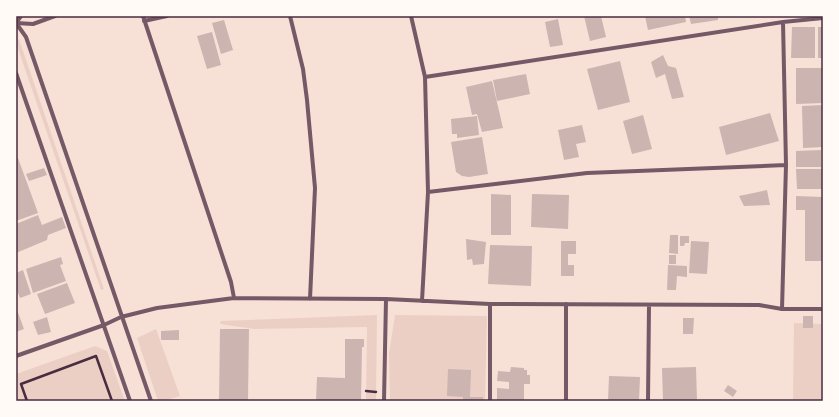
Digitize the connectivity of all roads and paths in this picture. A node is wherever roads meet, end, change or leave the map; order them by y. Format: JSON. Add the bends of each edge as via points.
{"nodes":[{"id":1,"x":21,"y":16,"type":"edge"},
{"id":2,"x":55,"y":16,"type":"edge"},
{"id":3,"x":167,"y":16,"type":"edge"},
{"id":4,"x":290,"y":16,"type":"edge"},
{"id":5,"x":411,"y":16,"type":"edge"},
{"id":6,"x":143,"y":18,"type":"edge"},
{"id":7,"x":823,"y":18,"type":"edge"},
{"id":8,"x":783,"y":22,"type":"junction"},
{"id":9,"x":16,"y":23,"type":"edge"},
{"id":10,"x":16,"y":73,"type":"edge"},
{"id":11,"x":425,"y":77,"type":"junction"},
{"id":12,"x":786,"y":165,"type":"junction"},
{"id":13,"x":428,"y":192,"type":"junction"},
{"id":14,"x":234,"y":298,"type":"junction"},
{"id":15,"x":310,"y":299,"type":"junction"},
{"id":16,"x":386,"y":299,"type":"junction"},
{"id":17,"x":422,"y":302,"type":"junction"},
{"id":18,"x":490,"y":304,"type":"junction"},
{"id":19,"x":566,"y":304,"type":"junction"},
{"id":20,"x":649,"y":305,"type":"junction"},
{"id":21,"x":782,"y":309,"type":"junction"},
{"id":22,"x":823,"y":310,"type":"edge"},
{"id":23,"x":121,"y":317,"type":"junction"},
{"id":24,"x":104,"y":325,"type":"junction"},
{"id":25,"x":16,"y":356,"type":"edge"},
{"id":26,"x":27,"y":401,"type":"edge"},
{"id":27,"x":112,"y":401,"type":"edge"},
{"id":28,"x":130,"y":401,"type":"edge"},
{"id":29,"x":151,"y":401,"type":"edge"},
{"id":30,"x":384,"y":401,"type":"edge"},
{"id":31,"x":490,"y":401,"type":"edge"},
{"id":32,"x":566,"y":401,"type":"edge"},
{"id":33,"x":648,"y":401,"type":"edge"}],
"edges":[{"from":1,"to":9,"type":"street"},
{"from":2,"to":9,"type":"street","via":[[32,24]]},
{"from":3,"to":6,"type":"street"},
{"from":4,"to":15,"type":"street","via":[[308,100],[315,188]]},
{"from":5,"to":11,"type":"street"},
{"from":6,"to":14,"type":"street","via":[[231,282]]},
{"from":7,"to":8,"type":"street"},
{"from":8,"to":11,"type":"street"},
{"from":8,"to":12,"type":"street"},
{"from":9,"to":23,"type":"street","via":[[26,37]]},
{"from":10,"to":24,"type":"street"},
{"from":11,"to":13,"type":"street"},
{"from":12,"to":13,"type":"street","via":[[587,173]]},
{"from":12,"to":21,"type":"street"},
{"from":13,"to":17,"type":"street"},
{"from":14,"to":15,"type":"street"},
{"from":14,"to":23,"type":"street","via":[[157,308]]},
{"from":15,"to":16,"type":"street"},
{"from":16,"to":17,"type":"street"},
{"from":16,"to":30,"type":"street"},
{"from":17,"to":18,"type":"street"},
{"from":18,"to":19,"type":"street"},
{"from":18,"to":31,"type":"street"},
{"from":19,"to":20,"type":"street"},
{"from":19,"to":32,"type":"street"},
{"from":20,"to":21,"type":"street","via":[[759,306]]},
{"from":20,"to":33,"type":"street"},
{"from":21,"to":22,"type":"street"},
{"from":23,"to":24,"type":"street"},
{"from":23,"to":29,"type":"street"},
{"from":24,"to":25,"type":"street"},
{"from":24,"to":28,"type":"street"},
{"from":26,"to":27,"type":"path","via":[[21,384],[96,356]]}]}
